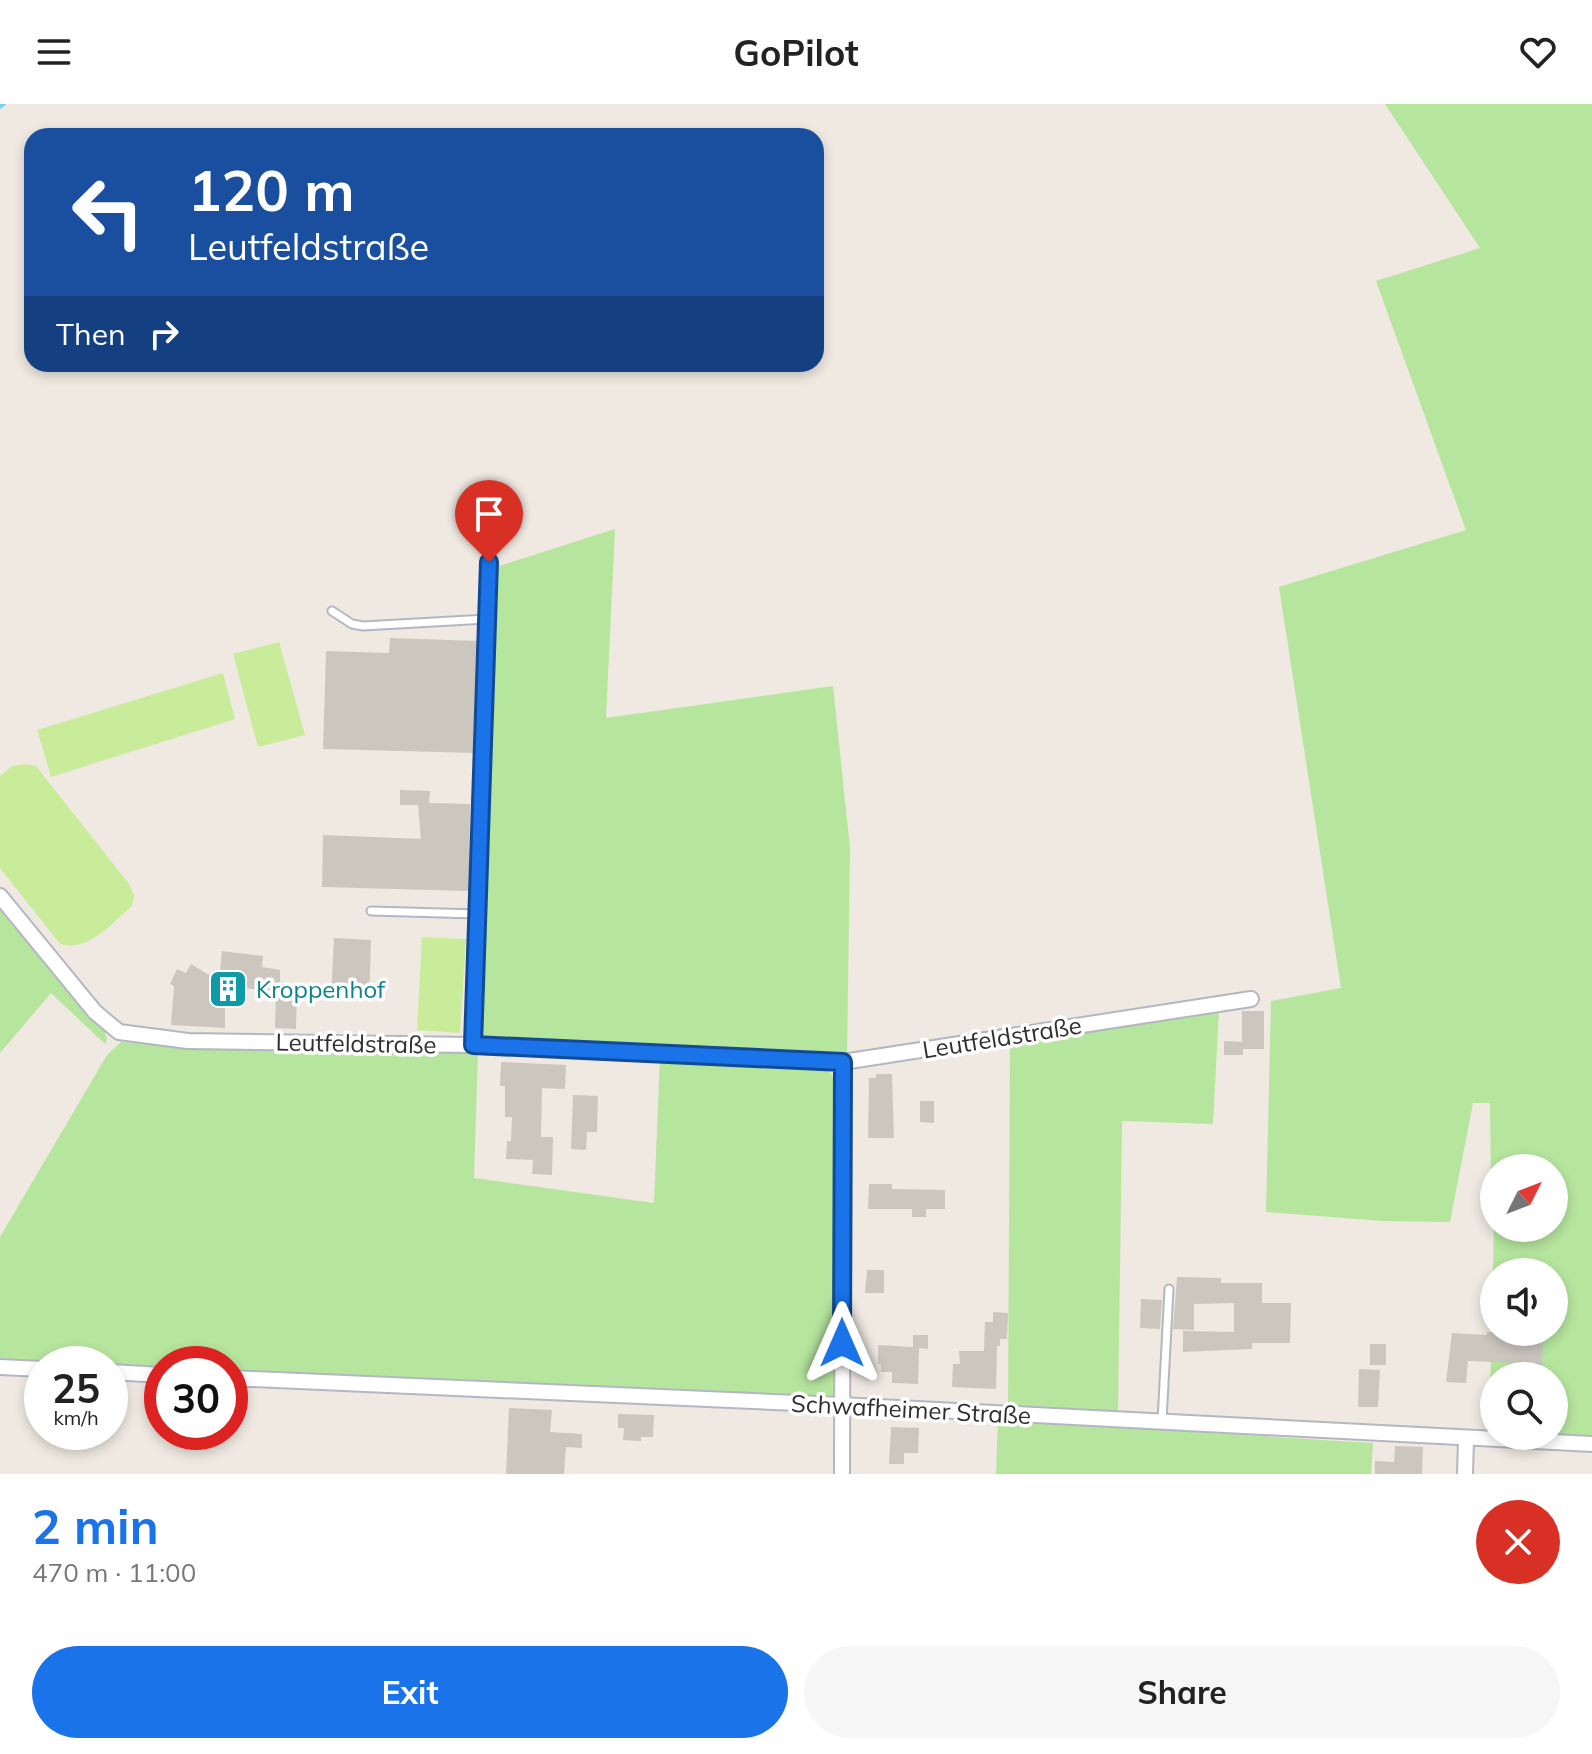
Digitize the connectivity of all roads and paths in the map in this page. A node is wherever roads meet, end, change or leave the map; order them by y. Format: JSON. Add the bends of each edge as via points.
{"nodes":[{"id":1,"x":489,"y":562,"type":"dead end"},
{"id":2,"x":332,"y":611,"type":"dead end"},
{"id":3,"x":487,"y":619,"type":"junction"},
{"id":4,"x":0,"y":896,"type":"edge"},
{"id":5,"x":371,"y":911,"type":"dead end"},
{"id":6,"x":477,"y":914,"type":"junction"},
{"id":7,"x":1251,"y":999,"type":"dead end"},
{"id":8,"x":473,"y":1045,"type":"junction"},
{"id":9,"x":843,"y":1062,"type":"junction"},
{"id":10,"x":1169,"y":1289,"type":"dead end"},
{"id":11,"x":0,"y":1367,"type":"edge"},
{"id":12,"x":24,"y":1368,"type":"edge"},
{"id":13,"x":248,"y":1379,"type":"edge"},
{"id":14,"x":841,"y":1405,"type":"junction"},
{"id":15,"x":1161,"y":1423,"type":"junction"},
{"id":16,"x":1466,"y":1439,"type":"junction"},
{"id":17,"x":1592,"y":1444,"type":"edge"},
{"id":18,"x":842,"y":1474,"type":"edge"},
{"id":19,"x":1465,"y":1474,"type":"edge"}],
"edges":[{"from":1,"to":3,"type":"lane"},
{"from":2,"to":3,"type":"lane","via":[[363,626]]},
{"from":3,"to":6,"type":"lane"},
{"from":4,"to":8,"type":"street","name":"Leutfeldstraße","via":[[95,1012],[119,1032],[188,1041]]},
{"from":5,"to":6,"type":"lane"},
{"from":6,"to":8,"type":"lane"},
{"from":7,"to":9,"type":"street","name":"Leutfeldstraße"},
{"from":8,"to":9,"type":"street","name":"Leutfeldstraße"},
{"from":9,"to":14,"type":"street"},
{"from":10,"to":15,"type":"lane"},
{"from":11,"to":12,"type":"street"},
{"from":13,"to":14,"type":"street","name":"Schwafheimer Straße"},
{"from":14,"to":15,"type":"street","name":"Schwafheimer Straße"},
{"from":14,"to":18,"type":"street"},
{"from":15,"to":16,"type":"street","name":"Schwafheimer Straße"},
{"from":16,"to":17,"type":"street","name":"Schwafheimer Straße"},
{"from":16,"to":19,"type":"street"}]}
